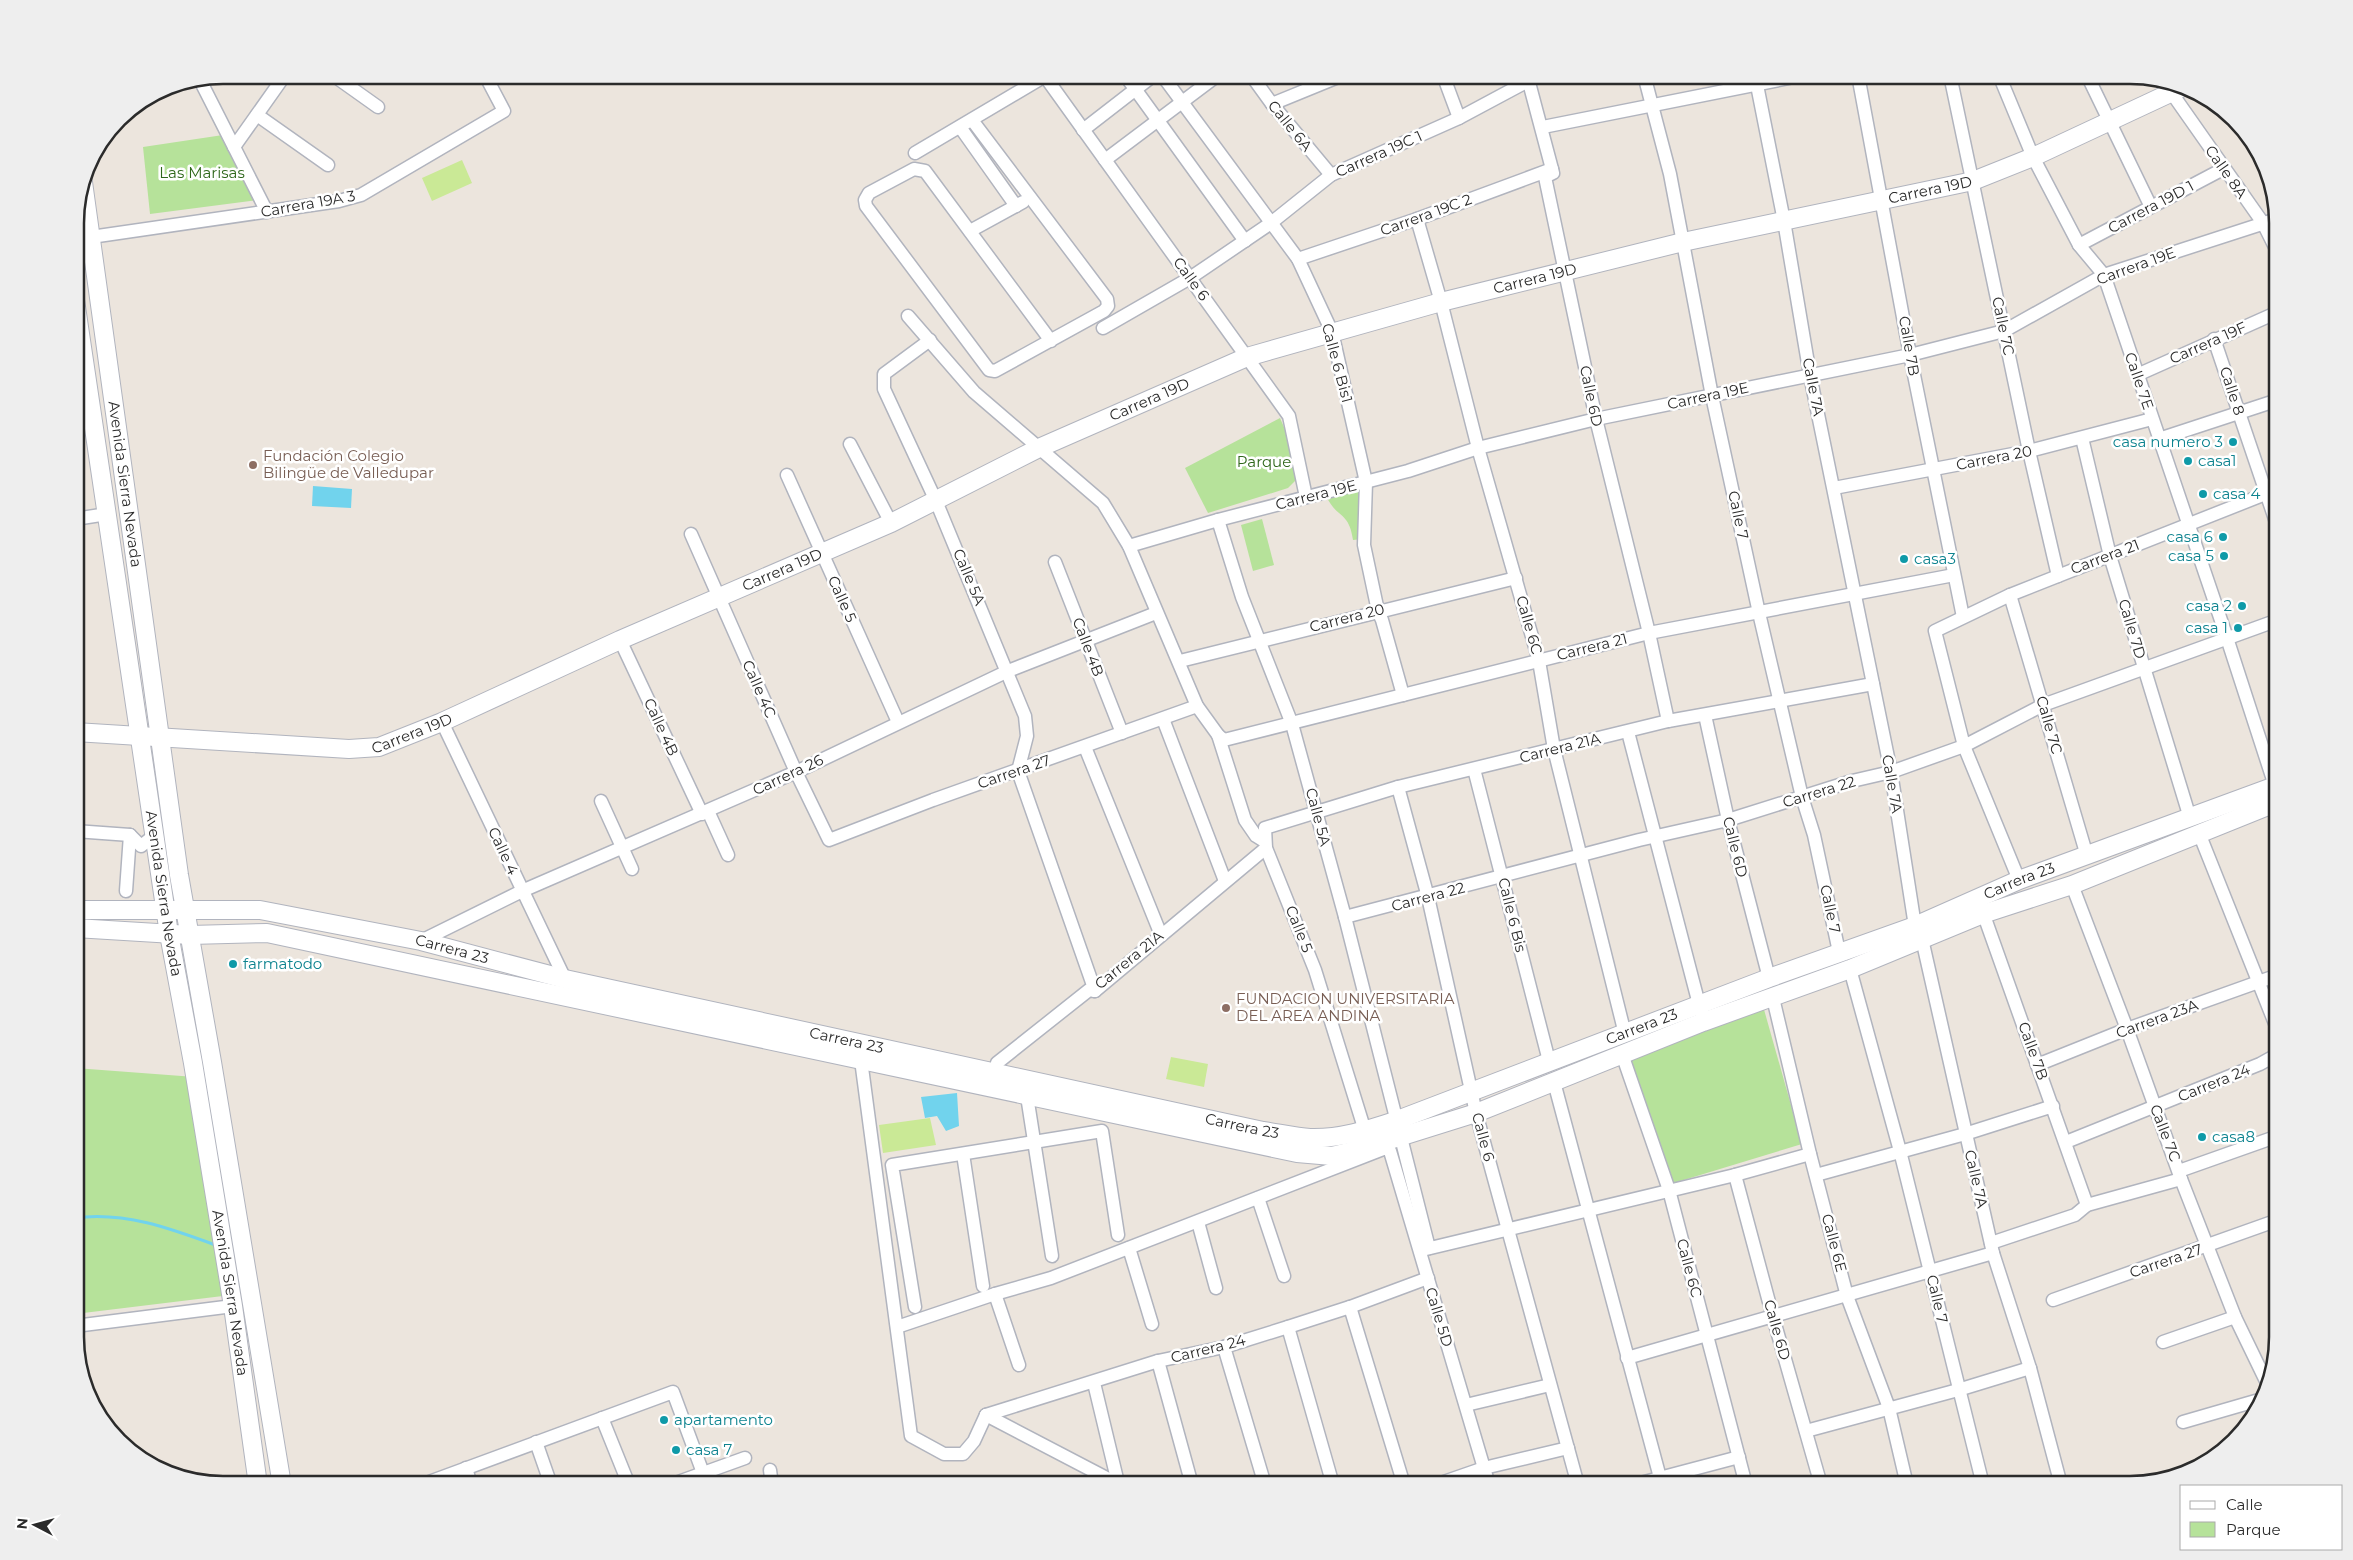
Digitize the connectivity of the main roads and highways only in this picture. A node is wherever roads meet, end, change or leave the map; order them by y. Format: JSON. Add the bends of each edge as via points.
{"nodes":[{"id":1,"x":2169,"y":89,"type":"edge"},
{"id":2,"x":86,"y":201,"type":"edge"},
{"id":3,"x":84,"y":369,"type":"edge"},
{"id":4,"x":84,"y":733,"type":"edge"},
{"id":5,"x":140,"y":736,"type":"junction"},
{"id":6,"x":161,"y":738,"type":"junction"},
{"id":7,"x":2269,"y":794,"type":"edge"},
{"id":8,"x":2194,"y":826,"type":"junction"},
{"id":9,"x":180,"y":883,"type":"junction"},
{"id":10,"x":84,"y":910,"type":"edge"},
{"id":11,"x":260,"y":910,"type":"junction"},
{"id":12,"x":165,"y":911,"type":"junction"},
{"id":13,"x":185,"y":911,"type":"junction"},
{"id":14,"x":84,"y":929,"type":"edge"},
{"id":15,"x":1918,"y":933,"type":"junction"},
{"id":16,"x":169,"y":934,"type":"junction"},
{"id":17,"x":190,"y":935,"type":"junction"},
{"id":18,"x":1701,"y":1014,"type":"junction"},
{"id":19,"x":1077,"y":1098,"type":"junction"},
{"id":20,"x":1394,"y":1135,"type":"junction"},
{"id":21,"x":257,"y":1476,"type":"edge"},
{"id":22,"x":280,"y":1476,"type":"edge"}],
"edges":[{"from":1,"to":6,"type":"main road","name":"Carrera 19D","via":[[2110,121],[1973,181],[1683,242],[1442,302],[1247,357],[1040,448],[891,523],[821,551],[392,743],[365,748]]},
{"from":2,"to":6,"type":"main road","name":"Avenida Sierra Nevada"},
{"from":3,"to":5,"type":"main road","name":"Avenida Sierra Nevada"},
{"from":4,"to":5,"type":"main road"},
{"from":5,"to":6,"type":"main road","name":"Carrera 19D"},
{"from":5,"to":12,"type":"main road","name":"Avenida Sierra Nevada"},
{"from":6,"to":9,"type":"main road","name":"Avenida Sierra Nevada"},
{"from":7,"to":8,"type":"main road","name":"Carrera 23"},
{"from":8,"to":15,"type":"main road","name":"Carrera 23","via":[[2072,885]]},
{"from":8,"to":15,"type":"main road","name":"Carrera 23","via":[[2087,856],[2019,880],[1979,897]]},
{"from":9,"to":11,"type":"main road","via":[[192,898],[207,904]]},
{"from":9,"to":13,"type":"main road","name":"Avenida Sierra Nevada"},
{"from":10,"to":12,"type":"main road","name":"Carrera 23"},
{"from":11,"to":13,"type":"main road","name":"Carrera 23"},
{"from":11,"to":19,"type":"main road","name":"Carrera 23","via":[[421,941],[565,979],[995,1071]]},
{"from":12,"to":13,"type":"main road","name":"Carrera 23"},
{"from":12,"to":16,"type":"main road","name":"Avenida Sierra Nevada"},
{"from":13,"to":17,"type":"main road","name":"Avenida Sierra Nevada"},
{"from":14,"to":16,"type":"main road","name":"Carrera 23"},
{"from":15,"to":18,"type":"main road","name":"Carrera 23","via":[[1839,952],[1769,978]]},
{"from":15,"to":18,"type":"main road","name":"Carrera 23","via":[[1850,969],[1773,998]]},
{"from":16,"to":17,"type":"main road","name":"Carrera 23"},
{"from":16,"to":21,"type":"main road","name":"Avenida Sierra Nevada","via":[[193,1063]]},
{"from":17,"to":19,"type":"main road","name":"Carrera 23","via":[[267,933],[1027,1096]]},
{"from":17,"to":22,"type":"main road","name":"Avenida Sierra Nevada"},
{"from":18,"to":20,"type":"main road","name":"Carrera 23","via":[[1622,1054],[1554,1082],[1476,1112]]},
{"from":18,"to":20,"type":"main road","name":"Carrera 23","via":[[1625,1034],[1472,1091]]},
{"from":19,"to":20,"type":"main road","name":"Carrera 23","via":[[1308,1138],[1365,1131]]},
{"from":19,"to":20,"type":"main road","name":"Carrera 23","via":[[1297,1154],[1332,1156],[1361,1149]]}]}
